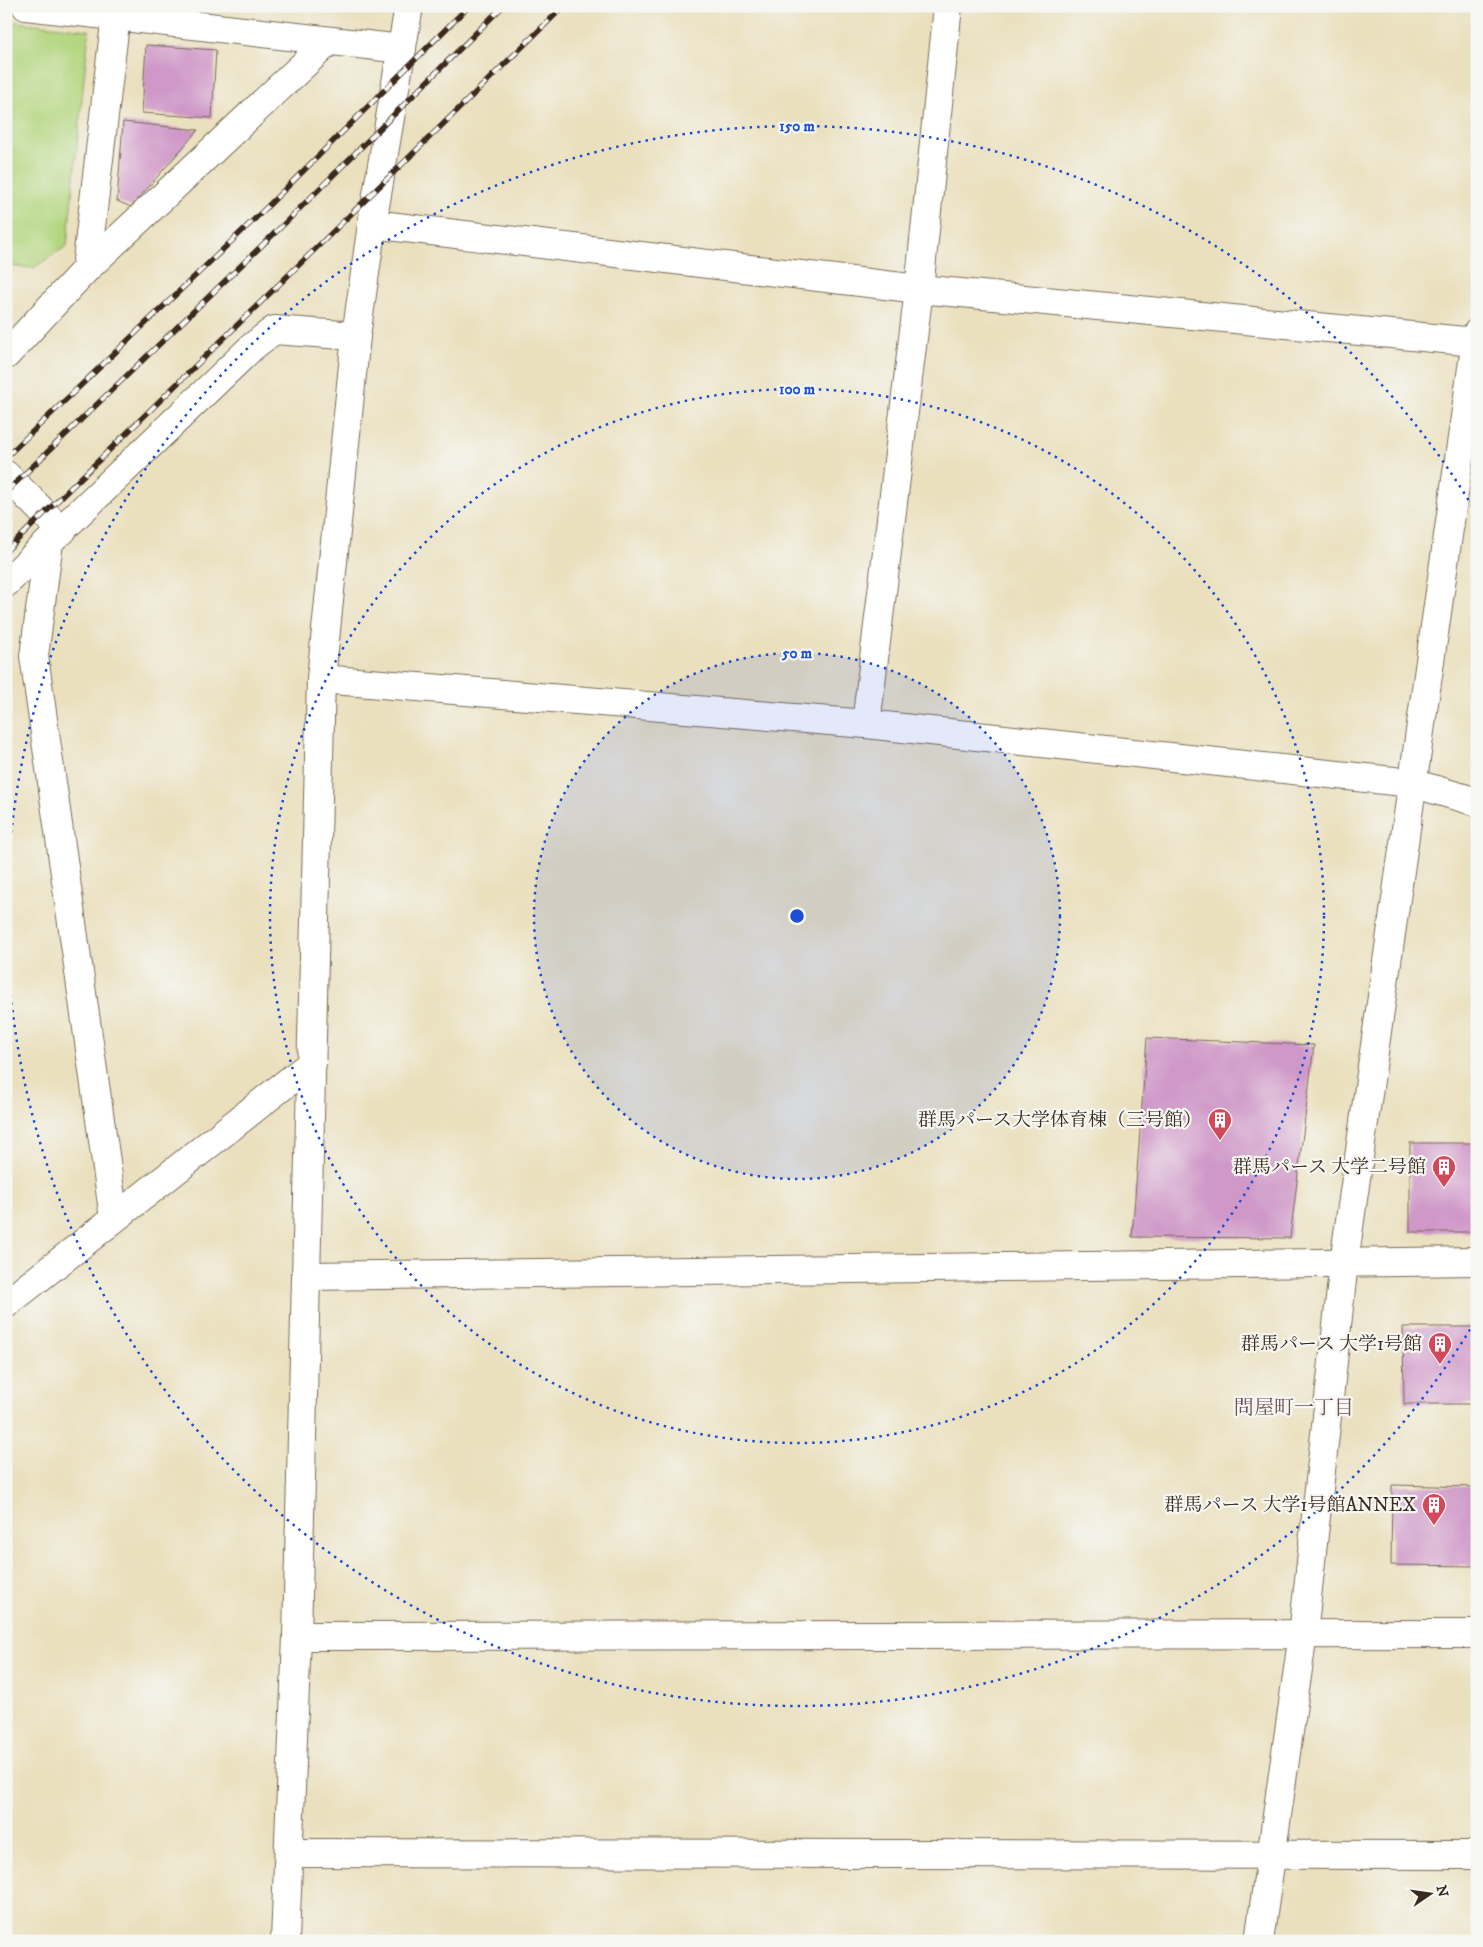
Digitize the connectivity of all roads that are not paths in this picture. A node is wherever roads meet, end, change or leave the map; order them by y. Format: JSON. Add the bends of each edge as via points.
{"nodes":[{"id":1,"x":26,"y":6,"type":"edge"},
{"id":2,"x":409,"y":6,"type":"edge"},
{"id":3,"x":948,"y":6,"type":"edge"},
{"id":4,"x":116,"y":11,"type":"edge"},
{"id":5,"x":329,"y":41,"type":"junction"},
{"id":6,"x":402,"y":49,"type":"junction"},
{"id":7,"x":372,"y":224,"type":"junction"},
{"id":8,"x":86,"y":269,"type":"junction"},
{"id":9,"x":919,"y":289,"type":"junction"},
{"id":10,"x":356,"y":336,"type":"junction"},
{"id":11,"x":1476,"y":338,"type":"edge"},
{"id":12,"x":6,"y":355,"type":"edge"},
{"id":13,"x":6,"y":475,"type":"edge"},
{"id":14,"x":56,"y":537,"type":"junction"},
{"id":15,"x":6,"y":583,"type":"edge"},
{"id":16,"x":321,"y":679,"type":"junction"},
{"id":17,"x":866,"y":724,"type":"junction"},
{"id":18,"x":1412,"y":783,"type":"junction"},
{"id":19,"x":1477,"y":802,"type":"edge"},
{"id":20,"x":312,"y":1063,"type":"junction"},
{"id":21,"x":114,"y":1218,"type":"junction"},
{"id":22,"x":1477,"y":1261,"type":"edge"},
{"id":23,"x":1344,"y":1262,"type":"junction"},
{"id":24,"x":306,"y":1276,"type":"junction"},
{"id":25,"x":6,"y":1304,"type":"edge"},
{"id":26,"x":1303,"y":1634,"type":"junction"},
{"id":27,"x":1477,"y":1634,"type":"edge"},
{"id":28,"x":297,"y":1636,"type":"junction"},
{"id":29,"x":290,"y":1853,"type":"junction"},
{"id":30,"x":1272,"y":1853,"type":"junction"},
{"id":31,"x":1477,"y":1855,"type":"edge"},
{"id":32,"x":285,"y":1941,"type":"edge"},
{"id":33,"x":1260,"y":1941,"type":"edge"}],
"edges":[{"from":1,"to":4,"type":"street"},
{"from":2,"to":6,"type":"street"},
{"from":3,"to":9,"type":"street"},
{"from":4,"to":5,"type":"street"},
{"from":4,"to":8,"type":"street"},
{"from":5,"to":6,"type":"street"},
{"from":5,"to":8,"type":"street"},
{"from":6,"to":7,"type":"street"},
{"from":7,"to":9,"type":"street"},
{"from":7,"to":10,"type":"street"},
{"from":8,"to":12,"type":"street"},
{"from":9,"to":11,"type":"street"},
{"from":9,"to":17,"type":"street"},
{"from":10,"to":14,"type":"street","via":[[274,330],[252,347]]},
{"from":10,"to":16,"type":"street"},
{"from":11,"to":18,"type":"street"},
{"from":13,"to":14,"type":"street"},
{"from":14,"to":15,"type":"street"},
{"from":14,"to":21,"type":"street","via":[[34,656]]},
{"from":16,"to":17,"type":"street"},
{"from":16,"to":20,"type":"street"},
{"from":17,"to":18,"type":"street"},
{"from":18,"to":19,"type":"street"},
{"from":18,"to":23,"type":"street"},
{"from":20,"to":21,"type":"street"},
{"from":20,"to":24,"type":"street"},
{"from":21,"to":25,"type":"street"},
{"from":22,"to":23,"type":"street"},
{"from":23,"to":24,"type":"street"},
{"from":23,"to":26,"type":"street"},
{"from":24,"to":28,"type":"street"},
{"from":26,"to":27,"type":"street"},
{"from":26,"to":28,"type":"street"},
{"from":26,"to":30,"type":"street"},
{"from":28,"to":29,"type":"street"},
{"from":29,"to":30,"type":"street"},
{"from":29,"to":32,"type":"street"},
{"from":30,"to":31,"type":"street"},
{"from":30,"to":33,"type":"street"}]}
